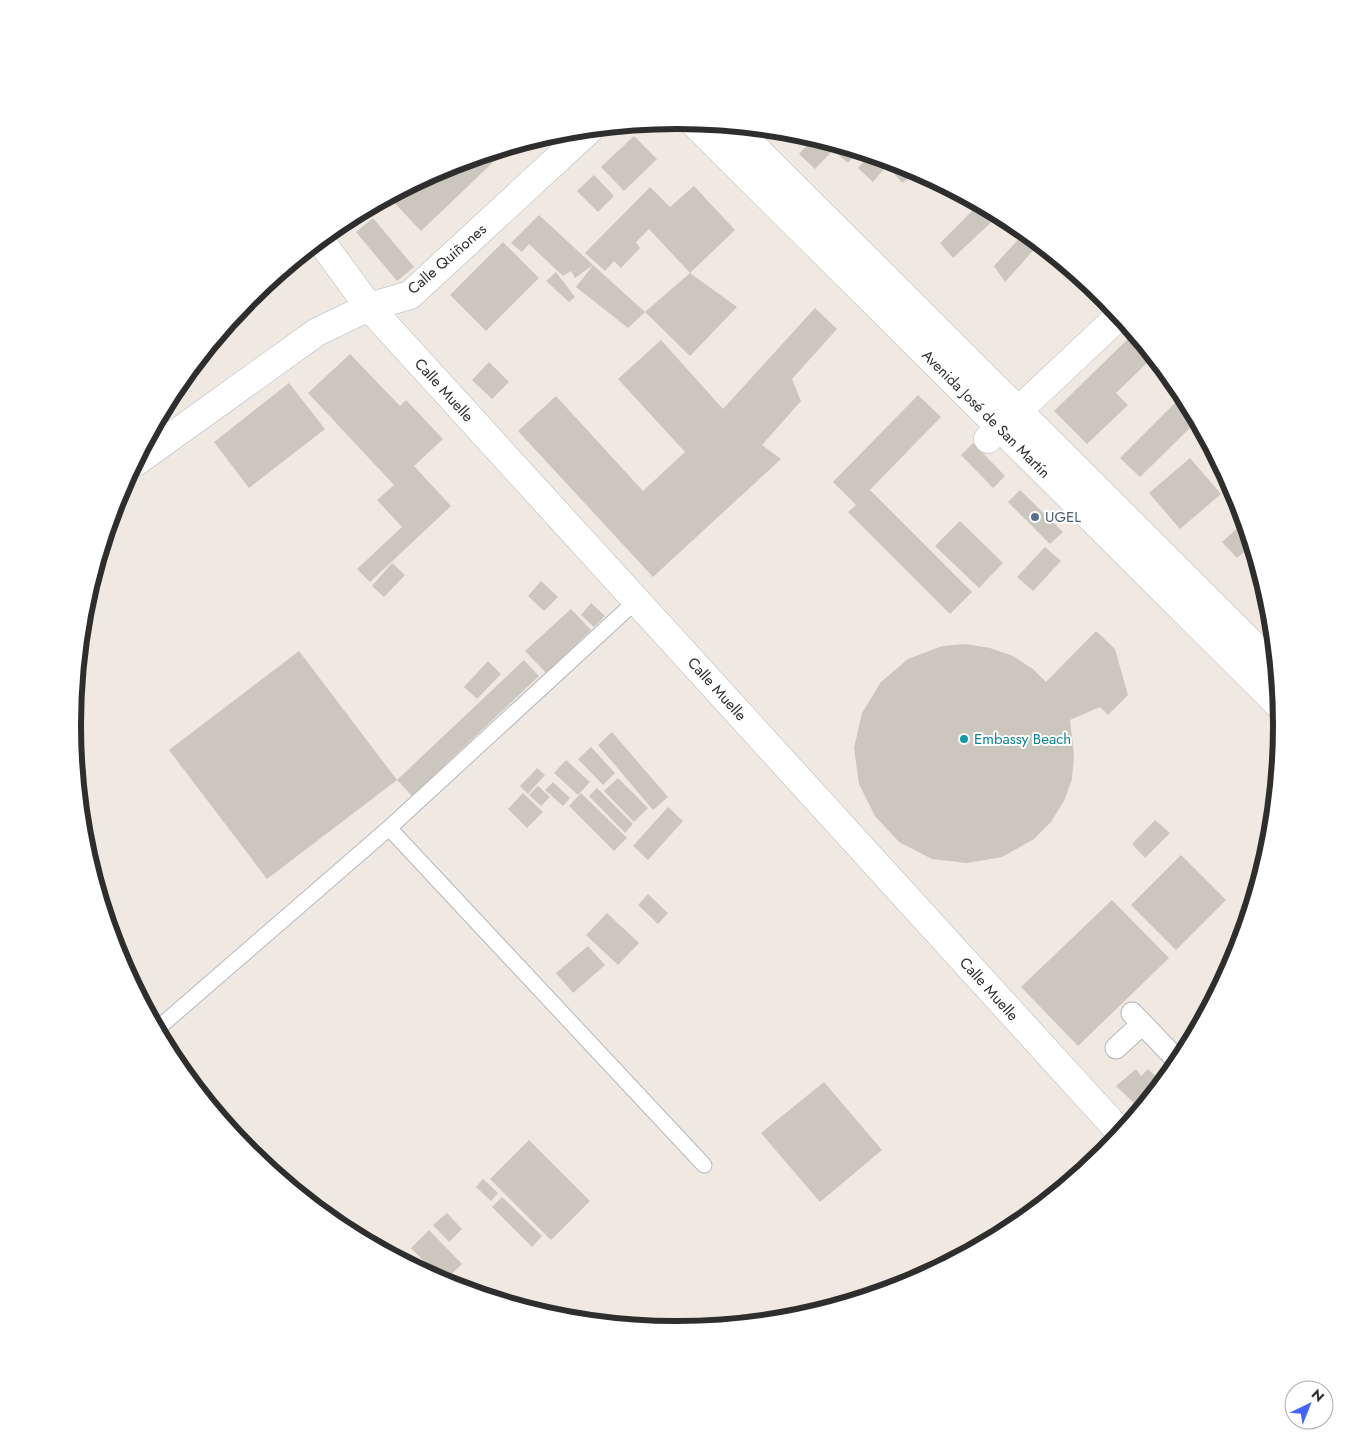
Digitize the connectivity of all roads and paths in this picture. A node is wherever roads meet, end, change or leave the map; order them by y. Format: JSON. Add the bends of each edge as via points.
{"nodes":[{"id":1,"x":700,"y":130,"type":"edge"},
{"id":2,"x":739,"y":133,"type":"edge"},
{"id":3,"x":581,"y":137,"type":"edge"},
{"id":4,"x":324,"y":245,"type":"edge"},
{"id":5,"x":369,"y":307,"type":"junction"},
{"id":6,"x":1114,"y":321,"type":"edge"},
{"id":7,"x":1002,"y":426,"type":"junction"},
{"id":8,"x":147,"y":454,"type":"edge"},
{"id":9,"x":636,"y":601,"type":"junction"},
{"id":10,"x":1269,"y":662,"type":"edge"},
{"id":11,"x":1272,"y":698,"type":"edge"},
{"id":12,"x":389,"y":828,"type":"junction"},
{"id":13,"x":162,"y":1025,"type":"edge"},
{"id":14,"x":1116,"y":1048,"type":"dead end"},
{"id":15,"x":1172,"y":1056,"type":"edge"},
{"id":16,"x":1115,"y":1128,"type":"edge"},
{"id":17,"x":704,"y":1165,"type":"dead end"}],
"edges":[{"from":1,"to":7,"type":"street","name":"Avenida José de San Martín"},
{"from":2,"to":7,"type":"street","name":"Avenida José de San Martín"},
{"from":3,"to":5,"type":"street","name":"Calle Quiñones","via":[[410,295]]},
{"from":4,"to":5,"type":"street","name":"Calle Muelle"},
{"from":5,"to":8,"type":"street","name":"Calle Quiñones","via":[[317,332]]},
{"from":5,"to":9,"type":"street","name":"Calle Muelle"},
{"from":6,"to":7,"type":"street"},
{"from":7,"to":10,"type":"street","name":"Avenida José de San Martín"},
{"from":7,"to":11,"type":"street","name":"Avenida José de San Martín"},
{"from":9,"to":12,"type":"lane"},
{"from":9,"to":16,"type":"street","name":"Calle Muelle"},
{"from":12,"to":13,"type":"lane"},
{"from":12,"to":17,"type":"lane"},
{"from":14,"to":15,"type":"street","via":[[1137,1018]]}]}
